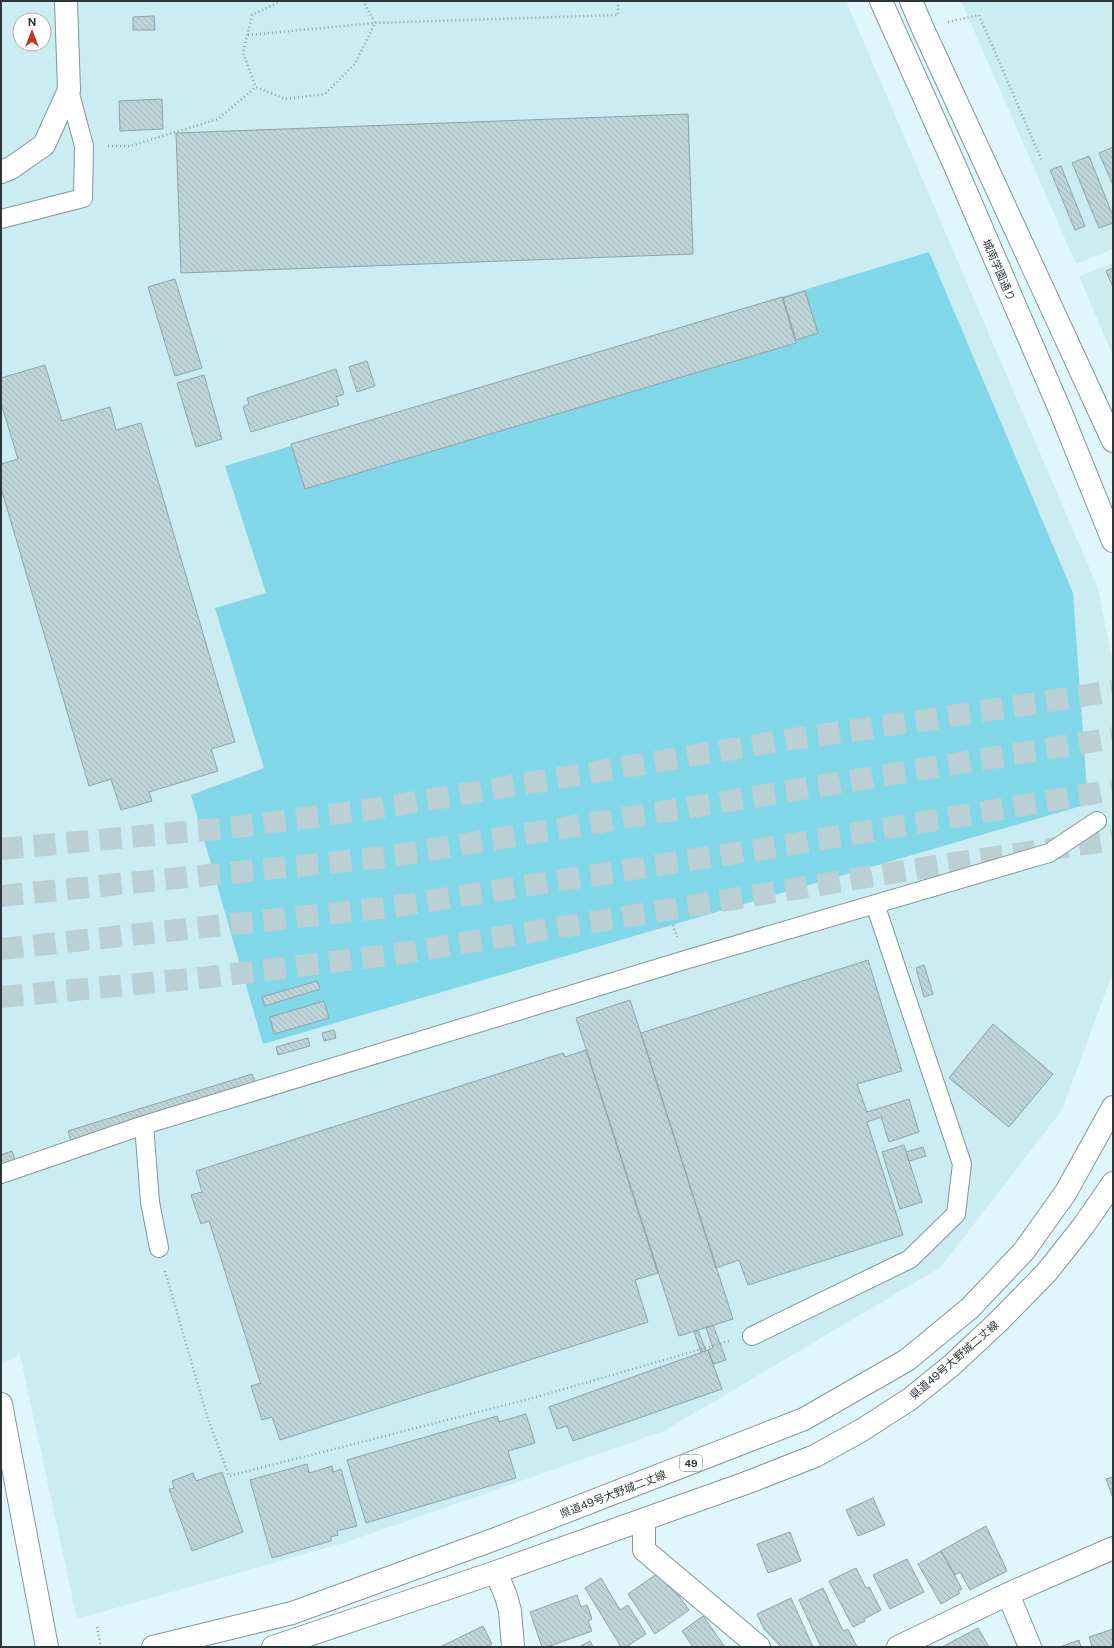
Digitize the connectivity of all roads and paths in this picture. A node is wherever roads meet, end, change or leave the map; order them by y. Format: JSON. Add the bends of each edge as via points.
{"nodes":[{"id":1,"x":66,"y":1,"type":"edge"},
{"id":2,"x":281,"y":1,"type":"edge"},
{"id":3,"x":363,"y":1,"type":"edge"},
{"id":4,"x":618,"y":1,"type":"edge"},
{"id":5,"x":881,"y":1,"type":"edge"},
{"id":6,"x":912,"y":1,"type":"edge"},
{"id":7,"x":375,"y":23,"type":"junction"},
{"id":8,"x":923,"y":29,"type":"junction"},
{"id":9,"x":248,"y":35,"type":"junction"},
{"id":10,"x":256,"y":87,"type":"junction"},
{"id":11,"x":69,"y":90,"type":"junction"},
{"id":12,"x":84,"y":146,"type":"junction"},
{"id":13,"x":1042,"y":161,"type":"dead end"},
{"id":14,"x":1,"y":172,"type":"edge"},
{"id":15,"x":1,"y":219,"type":"edge"},
{"id":16,"x":1113,"y":441,"type":"edge"},
{"id":17,"x":1113,"y":540,"type":"edge"},
{"id":18,"x":1097,"y":821,"type":"dead end"},
{"id":19,"x":875,"y":904,"type":"junction"},
{"id":20,"x":1113,"y":1107,"type":"edge"},
{"id":21,"x":144,"y":1125,"type":"junction"},
{"id":22,"x":1,"y":1174,"type":"edge"},
{"id":23,"x":1113,"y":1182,"type":"edge"},
{"id":24,"x":159,"y":1248,"type":"joint"},
{"id":25,"x":752,"y":1336,"type":"joint"},
{"id":26,"x":1,"y":1404,"type":"edge"},
{"id":27,"x":644,"y":1520,"type":"junction"},
{"id":28,"x":1113,"y":1548,"type":"edge"},
{"id":29,"x":496,"y":1572,"type":"junction"},
{"id":30,"x":1008,"y":1594,"type":"junction"},
{"id":31,"x":97,"y":1627,"type":"dead end"},
{"id":32,"x":295,"y":1644,"type":"edge"},
{"id":33,"x":47,"y":1647,"type":"edge"},
{"id":34,"x":101,"y":1647,"type":"edge"},
{"id":35,"x":153,"y":1647,"type":"edge"},
{"id":36,"x":273,"y":1647,"type":"edge"},
{"id":37,"x":513,"y":1647,"type":"edge"},
{"id":38,"x":759,"y":1647,"type":"edge"},
{"id":39,"x":898,"y":1647,"type":"edge"},
{"id":40,"x":1030,"y":1647,"type":"edge"}],
"edges":[{"from":1,"to":11,"type":"main road"},
{"from":2,"to":9,"type":"path","via":[[252,15]]},
{"from":3,"to":7,"type":"path"},
{"from":4,"to":7,"type":"path","via":[[618,15]]},
{"from":5,"to":17,"type":"main road","name":"城南学園通り","via":[[955,166]]},
{"from":6,"to":8,"type":"main road"},
{"from":7,"to":9,"type":"path"},
{"from":7,"to":10,"type":"path","via":[[355,64],[325,94],[285,99]]},
{"from":8,"to":13,"type":"path","via":[[979,14]]},
{"from":8,"to":16,"type":"main road"},
{"from":9,"to":10,"type":"path","via":[[243,53]]},
{"from":10,"to":12,"type":"path","via":[[218,119],[130,146]]},
{"from":11,"to":12,"type":"lane"},
{"from":11,"to":14,"type":"main road","via":[[44,145]]},
{"from":12,"to":15,"type":"lane","via":[[84,198]]},
{"from":18,"to":19,"type":"lane","via":[[1049,853]]},
{"from":19,"to":21,"type":"lane"},
{"from":19,"to":25,"type":"lane","via":[[962,1164],[956,1214],[910,1260]]},
{"from":20,"to":35,"type":"main road","name":"県道49号大野城二丈線","number":"49","via":[[1066,1192],[1024,1251],[970,1308],[907,1360],[804,1419],[498,1538],[292,1613]]},
{"from":21,"to":22,"type":"lane"},
{"from":21,"to":24,"type":"lane","via":[[150,1202]]},
{"from":23,"to":27,"type":"main road","name":"県道49号大野城二丈線","via":[[1084,1225],[1047,1272],[952,1365],[910,1399],[815,1456]]},
{"from":24,"to":25,"type":"path","via":[[207,1416],[229,1476],[533,1398]]},
{"from":26,"to":33,"type":"main road"},
{"from":27,"to":29,"type":"main road","name":"県道49号大野城二丈線"},
{"from":27,"to":38,"type":"main road","via":[[644,1550]]},
{"from":28,"to":30,"type":"main road"},
{"from":29,"to":32,"type":"main road","name":"県道49号大野城二丈線"},
{"from":29,"to":37,"type":"main road","via":[[510,1611]]},
{"from":30,"to":39,"type":"main road"},
{"from":30,"to":40,"type":"main road"},
{"from":31,"to":34,"type":"path"},
{"from":32,"to":36,"type":"main road","name":"県道49号大野城二丈線"}]}
